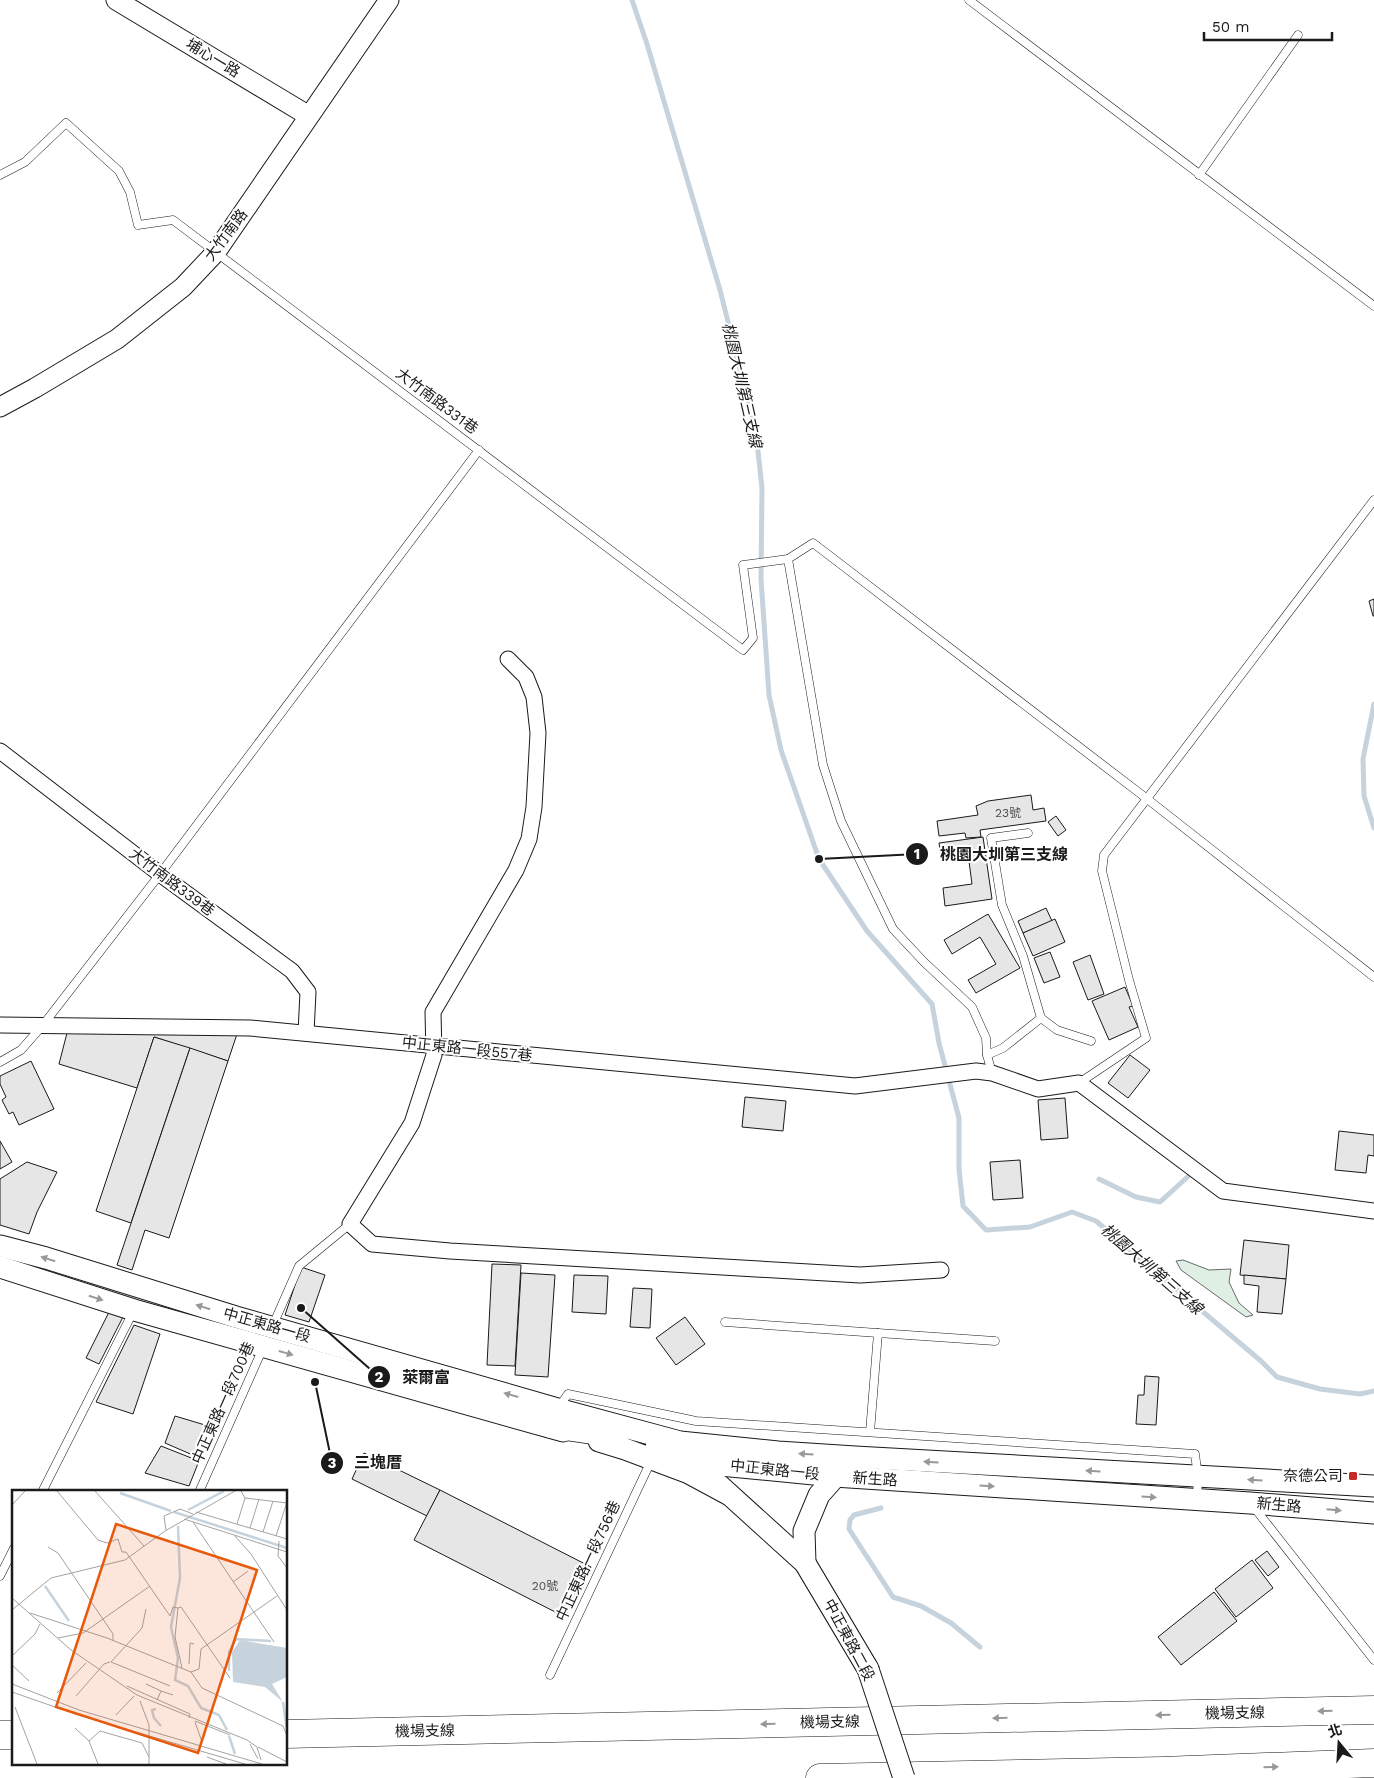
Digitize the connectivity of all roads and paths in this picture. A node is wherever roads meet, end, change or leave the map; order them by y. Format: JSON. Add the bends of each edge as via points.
{"nodes":[{"id":1,"x":116,"y":0,"type":"edge"},
{"id":2,"x":389,"y":0,"type":"edge"},
{"id":3,"x":969,"y":0,"type":"edge"},
{"id":4,"x":1298,"y":35,"type":"dead end"},
{"id":5,"x":309,"y":116,"type":"junction"},
{"id":6,"x":0,"y":175,"type":"edge"},
{"id":7,"x":1200,"y":175,"type":"junction"},
{"id":8,"x":216,"y":252,"type":"junction"},
{"id":9,"x":1374,"y":306,"type":"edge"},
{"id":10,"x":0,"y":406,"type":"edge"},
{"id":11,"x":479,"y":450,"type":"junction"},
{"id":12,"x":1374,"y":500,"type":"edge"},
{"id":13,"x":788,"y":559,"type":"junction"},
{"id":14,"x":508,"y":659,"type":"dead end"},
{"id":15,"x":0,"y":751,"type":"edge"},
{"id":16,"x":1146,"y":798,"type":"junction"},
{"id":17,"x":1028,"y":833,"type":"dead end"},
{"id":18,"x":160,"y":874,"type":"junction"},
{"id":19,"x":1374,"y":977,"type":"edge"},
{"id":20,"x":1040,"y":1018,"type":"junction"},
{"id":21,"x":0,"y":1025,"type":"edge"},
{"id":22,"x":43,"y":1025,"type":"junction"},
{"id":23,"x":306,"y":1033,"type":"junction"},
{"id":24,"x":1091,"y":1041,"type":"dead end"},
{"id":25,"x":433,"y":1045,"type":"junction"},
{"id":26,"x":987,"y":1055,"type":"junction"},
{"id":27,"x":0,"y":1062,"type":"edge"},
{"id":28,"x":992,"y":1073,"type":"junction"},
{"id":29,"x":1079,"y":1083,"type":"junction"},
{"id":30,"x":1374,"y":1212,"type":"edge"},
{"id":31,"x":350,"y":1224,"type":"junction"},
{"id":32,"x":0,"y":1246,"type":"edge"},
{"id":33,"x":0,"y":1267,"type":"edge"},
{"id":34,"x":941,"y":1270,"type":"dead end"},
{"id":35,"x":134,"y":1310,"type":"junction"},
{"id":36,"x":725,"y":1322,"type":"dead end"},
{"id":37,"x":878,"y":1333,"type":"junction"},
{"id":38,"x":268,"y":1336,"type":"junction"},
{"id":39,"x":996,"y":1341,"type":"dead end"},
{"id":40,"x":554,"y":1418,"type":"junction"},
{"id":41,"x":870,"y":1432,"type":"junction"},
{"id":42,"x":680,"y":1442,"type":"junction"},
{"id":43,"x":854,"y":1457,"type":"junction"},
{"id":44,"x":652,"y":1459,"type":"junction"},
{"id":45,"x":699,"y":1463,"type":"junction"},
{"id":46,"x":834,"y":1476,"type":"junction"},
{"id":47,"x":1198,"y":1477,"type":"junction"},
{"id":48,"x":1374,"y":1486,"type":"edge"},
{"id":49,"x":43,"y":1490,"type":"edge"},
{"id":50,"x":200,"y":1490,"type":"edge"},
{"id":51,"x":728,"y":1494,"type":"junction"},
{"id":52,"x":1197,"y":1500,"type":"junction"},
{"id":53,"x":1250,"y":1503,"type":"junction"},
{"id":54,"x":1374,"y":1513,"type":"edge"},
{"id":55,"x":12,"y":1552,"type":"edge"},
{"id":56,"x":805,"y":1563,"type":"junction"},
{"id":57,"x":0,"y":1576,"type":"edge"},
{"id":58,"x":1374,"y":1660,"type":"edge"},
{"id":59,"x":550,"y":1675,"type":"dead end"},
{"id":60,"x":1374,"y":1710,"type":"edge"},
{"id":61,"x":288,"y":1734,"type":"edge"},
{"id":62,"x":1374,"y":1763,"type":"edge"},
{"id":63,"x":1162,"y":1771,"type":"junction"},
{"id":64,"x":820,"y":1778,"type":"edge"},
{"id":65,"x":904,"y":1778,"type":"edge"},
{"id":66,"x":1238,"y":1778,"type":"edge"}],
"edges":[{"from":1,"to":5,"type":"street","name":"埔心一路"},
{"from":2,"to":5,"type":"street","name":"大竹南路"},
{"from":3,"to":7,"type":"lane"},
{"from":4,"to":7,"type":"lane"},
{"from":5,"to":8,"type":"street","name":"大竹南路"},
{"from":6,"to":8,"type":"lane","name":"大竹南路331巷","via":[[25,162],[66,123],[119,171],[130,192],[138,225],[173,220]]},
{"from":7,"to":9,"type":"lane"},
{"from":8,"to":10,"type":"street","name":"大竹南路","via":[[183,287],[117,339]]},
{"from":8,"to":11,"type":"lane","name":"大竹南路331巷"},
{"from":11,"to":13,"type":"lane","name":"大竹南路331巷","via":[[742,650],[753,638],[743,565]]},
{"from":11,"to":18,"type":"lane"},
{"from":12,"to":16,"type":"lane"},
{"from":13,"to":16,"type":"lane","via":[[813,543]]},
{"from":13,"to":26,"type":"lane","via":[[823,765],[841,821],[893,929],[972,1007],[986,1038]]},
{"from":14,"to":25,"type":"street","via":[[526,677],[534,697],[538,733],[529,839],[516,870],[433,1012]]},
{"from":15,"to":18,"type":"street","name":"大竹南路339巷"},
{"from":16,"to":19,"type":"lane"},
{"from":16,"to":29,"type":"lane","via":[[1104,855],[1102,871],[1146,1038]]},
{"from":17,"to":20,"type":"lane","via":[[991,838],[1002,905],[1023,956]]},
{"from":18,"to":22,"type":"lane"},
{"from":18,"to":23,"type":"street","name":"大竹南路339巷","via":[[292,971],[308,992]]},
{"from":20,"to":24,"type":"lane","via":[[1057,1030]]},
{"from":20,"to":26,"type":"lane","via":[[1003,1048]]},
{"from":21,"to":22,"type":"street","name":"中正東路一段557巷"},
{"from":22,"to":23,"type":"street","name":"中正東路一段557巷","via":[[250,1028]]},
{"from":22,"to":27,"type":"lane","via":[[21,1050]]},
{"from":23,"to":25,"type":"street","name":"中正東路一段557巷"},
{"from":25,"to":28,"type":"street","name":"中正東路一段557巷","via":[[855,1086],[976,1072]]},
{"from":25,"to":31,"type":"street","via":[[434,1055],[412,1123]]},
{"from":26,"to":28,"type":"lane"},
{"from":28,"to":29,"type":"street","name":"中正東路一段557巷","via":[[1038,1089]]},
{"from":29,"to":30,"type":"street","via":[[1223,1191]]},
{"from":31,"to":34,"type":"street","via":[[372,1244],[450,1251],[860,1275]]},
{"from":31,"to":38,"type":"lane","name":"中正東路一段700巷","via":[[299,1266]]},
{"from":38,"to":32,"type":"main road","name":"中正東路一段","one_way":true,"via":[[236,1317]]},
{"from":33,"to":35,"type":"main road","name":"中正東路一段","one_way":true},
{"from":35,"to":38,"type":"main road","name":"中正東路一段"},
{"from":35,"to":49,"type":"lane"},
{"from":36,"to":37,"type":"lane"},
{"from":37,"to":39,"type":"lane"},
{"from":37,"to":41,"type":"lane"},
{"from":38,"to":40,"type":"main road","name":"中正東路一段"},
{"from":38,"to":50,"type":"lane","name":"中正東路一段700巷"},
{"from":40,"to":41,"type":"lane","via":[[568,1394],[696,1421]]},
{"from":40,"to":42,"type":"main road","name":"中正東路一段"},
{"from":40,"to":44,"type":"main road","name":"中正東路一段"},
{"from":40,"to":45,"type":"main road","name":"中正東路一段","via":[[632,1439]]},
{"from":41,"to":47,"type":"lane","via":[[1195,1454]]},
{"from":43,"to":42,"type":"main road","name":"中正東路一段","one_way":true},
{"from":42,"to":45,"type":"main road","name":"中正東路一段"},
{"from":43,"to":46,"type":"main road","name":"新生路"},
{"from":47,"to":43,"type":"main road","name":"新生路","one_way":true},
{"from":44,"to":51,"type":"main road","name":"中正東路一段","via":[[689,1473]]},
{"from":44,"to":59,"type":"lane","name":"中正東路一段756巷"},
{"from":45,"to":46,"type":"main road","name":"中正東路一段"},
{"from":45,"to":51,"type":"main road","name":"中正東路一段"},
{"from":46,"to":52,"type":"main road","name":"新生路","one_way":true},
{"from":46,"to":56,"type":"main road","name":"中正東路一段","via":[[819,1495],[804,1531]]},
{"from":48,"to":47,"type":"main road","name":"新生路","one_way":true},
{"from":47,"to":52,"type":"lane"},
{"from":51,"to":56,"type":"main road","name":"中正東路一段"},
{"from":52,"to":53,"type":"main road","name":"新生路"},
{"from":53,"to":54,"type":"main road","name":"新生路","one_way":true},
{"from":53,"to":58,"type":"lane"},
{"from":55,"to":57,"type":"lane"},
{"from":56,"to":65,"type":"main road","name":"中正東路二段","bridge":true,"via":[[868,1669]]},
{"from":60,"to":61,"type":"highway","name":"機場支線","one_way":true},
{"from":63,"to":62,"type":"highway","one_way":true},
{"from":63,"to":64,"type":"highway"},
{"from":63,"to":66,"type":"highway"}]}
